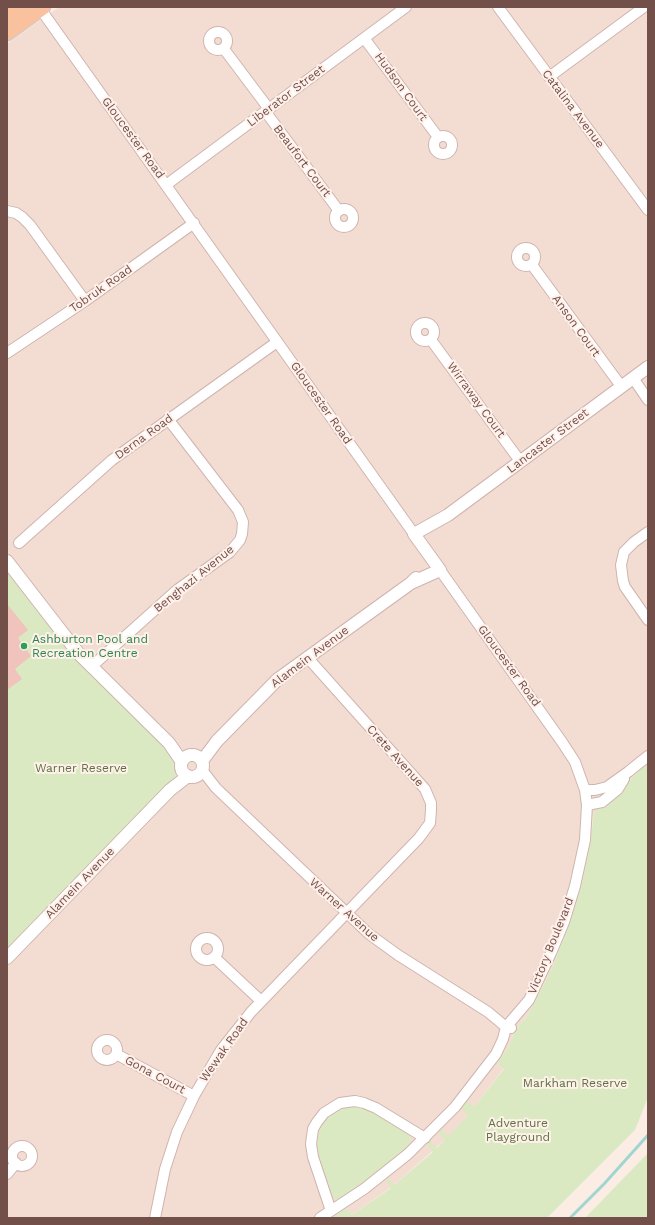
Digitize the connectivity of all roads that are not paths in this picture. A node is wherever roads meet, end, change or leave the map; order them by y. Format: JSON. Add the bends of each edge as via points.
{"nodes":[{"id":1,"x":20,"y":7,"type":"edge"},
{"id":2,"x":406,"y":7,"type":"edge"},
{"id":3,"x":498,"y":7,"type":"edge"},
{"id":4,"x":644,"y":7,"type":"edge"},
{"id":5,"x":41,"y":8,"type":"edge"},
{"id":6,"x":7,"y":16,"type":"edge"},
{"id":7,"x":7,"y":33,"type":"edge"},
{"id":8,"x":364,"y":38,"type":"junction"},
{"id":9,"x":224,"y":49,"type":"dead end"},
{"id":10,"x":549,"y":77,"type":"junction"},
{"id":11,"x":267,"y":110,"type":"junction"},
{"id":12,"x":438,"y":137,"type":"dead end"},
{"id":13,"x":166,"y":185,"type":"junction"},
{"id":14,"x":648,"y":210,"type":"edge"},
{"id":15,"x":7,"y":211,"type":"edge"},
{"id":16,"x":339,"y":211,"type":"dead end"},
{"id":17,"x":194,"y":223,"type":"junction"},
{"id":18,"x":532,"y":265,"type":"dead end"},
{"id":19,"x":85,"y":301,"type":"junction"},
{"id":20,"x":431,"y":340,"type":"dead end"},
{"id":21,"x":277,"y":342,"type":"junction"},
{"id":22,"x":7,"y":353,"type":"edge"},
{"id":23,"x":648,"y":367,"type":"edge"},
{"id":24,"x":633,"y":378,"type":"junction"},
{"id":25,"x":621,"y":386,"type":"junction"},
{"id":26,"x":648,"y":400,"type":"edge"},
{"id":27,"x":168,"y":420,"type":"junction"},
{"id":28,"x":520,"y":461,"type":"junction"},
{"id":29,"x":648,"y":532,"type":"edge"},
{"id":30,"x":416,"y":537,"type":"junction"},
{"id":31,"x":19,"y":542,"type":"dead end"},
{"id":32,"x":7,"y":561,"type":"edge"},
{"id":33,"x":437,"y":566,"type":"junction"},
{"id":34,"x":648,"y":620,"type":"edge"},
{"id":35,"x":307,"y":657,"type":"junction"},
{"id":36,"x":91,"y":667,"type":"junction"},
{"id":37,"x":648,"y":756,"type":"edge"},
{"id":38,"x":192,"y":766,"type":"junction"},
{"id":39,"x":628,"y":772,"type":"junction"},
{"id":40,"x":585,"y":790,"type":"junction"},
{"id":41,"x":587,"y":805,"type":"junction"},
{"id":42,"x":346,"y":914,"type":"junction"},
{"id":43,"x":214,"y":957,"type":"dead end"},
{"id":44,"x":7,"y":958,"type":"edge"},
{"id":45,"x":261,"y":1001,"type":"junction"},
{"id":46,"x":510,"y":1026,"type":"junction"},
{"id":47,"x":116,"y":1054,"type":"dead end"},
{"id":48,"x":194,"y":1096,"type":"junction"},
{"id":49,"x":425,"y":1138,"type":"junction"},
{"id":50,"x":16,"y":1163,"type":"dead end"},
{"id":51,"x":7,"y":1174,"type":"edge"},
{"id":52,"x":331,"y":1211,"type":"junction"},
{"id":53,"x":155,"y":1218,"type":"edge"},
{"id":54,"x":320,"y":1218,"type":"edge"}],
"edges":[{"from":1,"to":6,"type":"main road"},
{"from":2,"to":8,"type":"street","name":"Liberator Street"},
{"from":3,"to":10,"type":"street","name":"Catalina Avenue"},
{"from":4,"to":10,"type":"street"},
{"from":5,"to":7,"type":"main road"},
{"from":5,"to":13,"type":"street","name":"Gloucester Road"},
{"from":8,"to":11,"type":"street","name":"Liberator Street"},
{"from":8,"to":12,"type":"street","name":"Hudson Court"},
{"from":9,"to":11,"type":"street","name":"Beaufort Court"},
{"from":10,"to":14,"type":"street","name":"Catalina Avenue"},
{"from":11,"to":13,"type":"street","name":"Liberator Street"},
{"from":11,"to":16,"type":"street","name":"Beaufort Court"},
{"from":13,"to":17,"type":"street","name":"Gloucester Road"},
{"from":15,"to":19,"type":"street","via":[[16,213],[30,225]]},
{"from":17,"to":19,"type":"street","name":"Tobruk Road"},
{"from":17,"to":21,"type":"street","name":"Gloucester Road"},
{"from":18,"to":25,"type":"street","name":"Anson Court"},
{"from":19,"to":22,"type":"street","name":"Tobruk Road"},
{"from":20,"to":28,"type":"street","name":"Wirraway Court"},
{"from":21,"to":27,"type":"street","name":"Derna Road"},
{"from":21,"to":30,"type":"street","name":"Gloucester Road"},
{"from":23,"to":24,"type":"street","name":"Lancaster Street"},
{"from":24,"to":25,"type":"street","name":"Lancaster Street"},
{"from":24,"to":26,"type":"street"},
{"from":25,"to":28,"type":"street","name":"Lancaster Street"},
{"from":27,"to":31,"type":"street","name":"Derna Road","via":[[102,468]]},
{"from":27,"to":36,"type":"street","name":"Benghazi Avenue","via":[[238,510],[243,522],[242,534],[230,552],[177,590]]},
{"from":28,"to":30,"type":"street","name":"Lancaster Street"},
{"from":29,"to":34,"type":"street","via":[[624,552],[621,565],[622,581]]},
{"from":30,"to":33,"type":"street","name":"Gloucester Road"},
{"from":32,"to":36,"type":"street","name":"Warner Avenue"},
{"from":33,"to":35,"type":"street","name":"Alamein Avenue"},
{"from":33,"to":40,"type":"street","name":"Gloucester Road","via":[[570,752]]},
{"from":35,"to":38,"type":"street","name":"Alamein Avenue","via":[[278,679]]},
{"from":35,"to":42,"type":"street","name":"Crete Avenue","via":[[425,789],[431,803],[430,823],[426,830]]},
{"from":36,"to":38,"type":"street","name":"Warner Avenue"},
{"from":37,"to":39,"type":"street"},
{"from":38,"to":42,"type":"street","name":"Warner Avenue"},
{"from":38,"to":44,"type":"street","name":"Alamein Avenue"},
{"from":39,"to":40,"type":"street","via":[[607,787]]},
{"from":39,"to":41,"type":"street","via":[[618,788],[605,800]]},
{"from":40,"to":41,"type":"street","name":"Gloucester Road"},
{"from":41,"to":46,"type":"street","name":"Victory Boulevard","via":[[585,840],[564,922],[524,1014]]},
{"from":42,"to":45,"type":"street","name":"Wewak Road"},
{"from":42,"to":46,"type":"street","name":"Warner Avenue","via":[[384,945]]},
{"from":43,"to":45,"type":"street"},
{"from":45,"to":48,"type":"street","name":"Wewak Road","via":[[221,1050]]},
{"from":46,"to":49,"type":"street","name":"Victory Boulevard","via":[[506,1044],[469,1091]]},
{"from":47,"to":48,"type":"street","name":"Gona Court"},
{"from":48,"to":53,"type":"street","name":"Wewak Road","via":[[169,1154]]},
{"from":49,"to":52,"type":"street","name":"Victory Boulevard","via":[[381,1177]]},
{"from":49,"to":52,"type":"street","via":[[364,1103],[340,1103],[324,1113],[314,1129],[311,1144]]},
{"from":50,"to":51,"type":"street"},
{"from":52,"to":54,"type":"street","name":"Victory Boulevard"}]}
